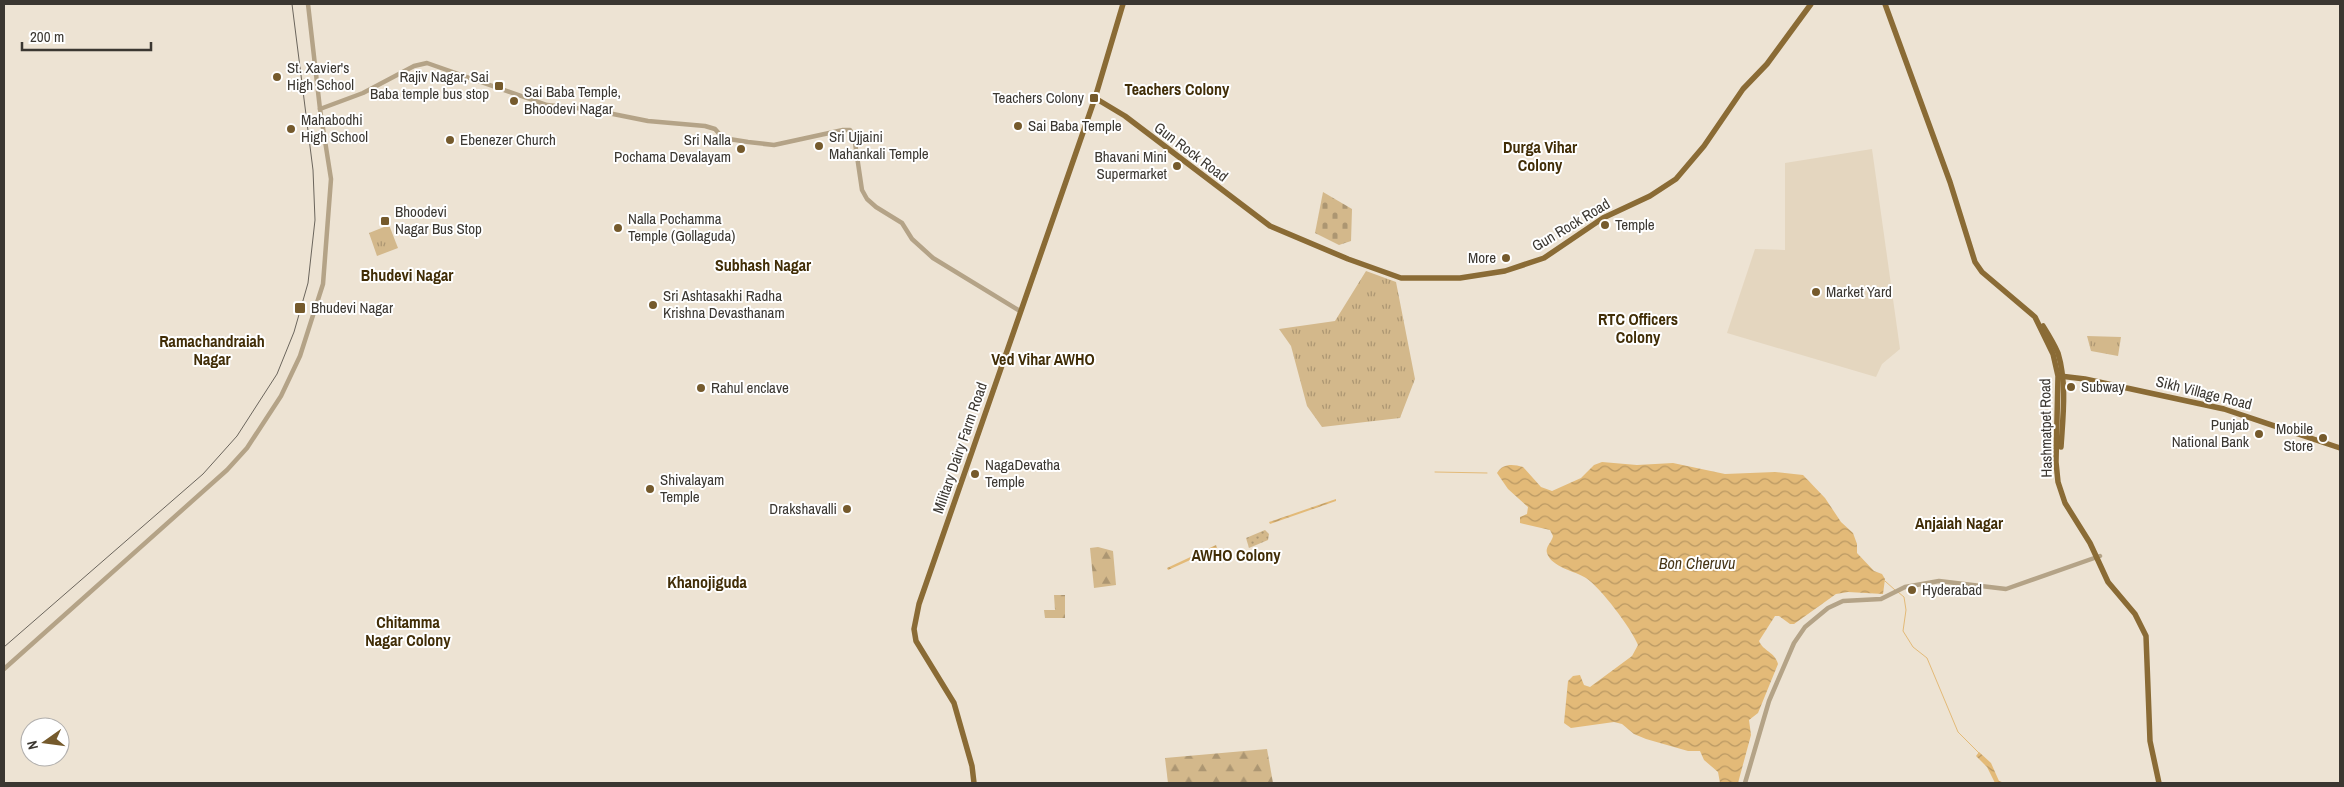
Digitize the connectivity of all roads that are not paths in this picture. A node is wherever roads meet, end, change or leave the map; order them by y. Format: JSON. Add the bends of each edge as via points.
{"nodes":[{"id":1,"x":308,"y":4,"type":"edge"},
{"id":2,"x":1123,"y":4,"type":"edge"},
{"id":3,"x":1811,"y":4,"type":"edge"},
{"id":4,"x":1885,"y":4,"type":"edge"},
{"id":5,"x":1094,"y":98,"type":"junction"},
{"id":6,"x":320,"y":109,"type":"junction"},
{"id":7,"x":1020,"y":311,"type":"junction"},
{"id":8,"x":2060,"y":376,"type":"junction"},
{"id":9,"x":2340,"y":448,"type":"edge"},
{"id":10,"x":2098,"y":556,"type":"junction"},
{"id":11,"x":4,"y":668,"type":"edge"},
{"id":12,"x":974,"y":783,"type":"edge"},
{"id":13,"x":1745,"y":783,"type":"edge"},
{"id":14,"x":2160,"y":783,"type":"edge"}],
"edges":[{"from":1,"to":6,"type":"street"},
{"from":2,"to":5,"type":"main road","name":"Military Dairy Farm Road"},
{"from":3,"to":5,"type":"main road","name":"Gun Rock Road","via":[[1676,179],[1650,196],[1602,218],[1544,258],[1505,271],[1460,278],[1401,278],[1270,226],[1125,116]]},
{"from":4,"to":8,"type":"main road","via":[[1950,182],[1975,262],[1982,272],[2039,319],[2057,352]]},
{"from":5,"to":7,"type":"main road","name":"Military Dairy Farm Road"},
{"from":6,"to":7,"type":"street","via":[[427,63],[547,105],[648,121],[705,126],[715,129],[723,138],[774,145],[850,130],[854,136],[862,190],[867,199],[902,223],[912,239],[933,258]]},
{"from":6,"to":11,"type":"street","via":[[332,179],[323,284],[300,356],[281,396],[247,448],[227,470]]},
{"from":7,"to":12,"type":"main road","name":"Military Dairy Farm Road","via":[[919,604],[914,629],[920,648],[954,703]]},
{"from":8,"to":9,"type":"main road","name":"Sikh Village Road","via":[[2224,409]]},
{"from":8,"to":10,"type":"main road","via":[[2064,405],[2060,482]]},
{"from":10,"to":13,"type":"street","via":[[2006,589],[1939,581],[1905,586],[1880,599],[1834,604],[1799,634],[1769,702]]},
{"from":10,"to":14,"type":"main road","via":[[2146,636],[2150,741]]}]}
